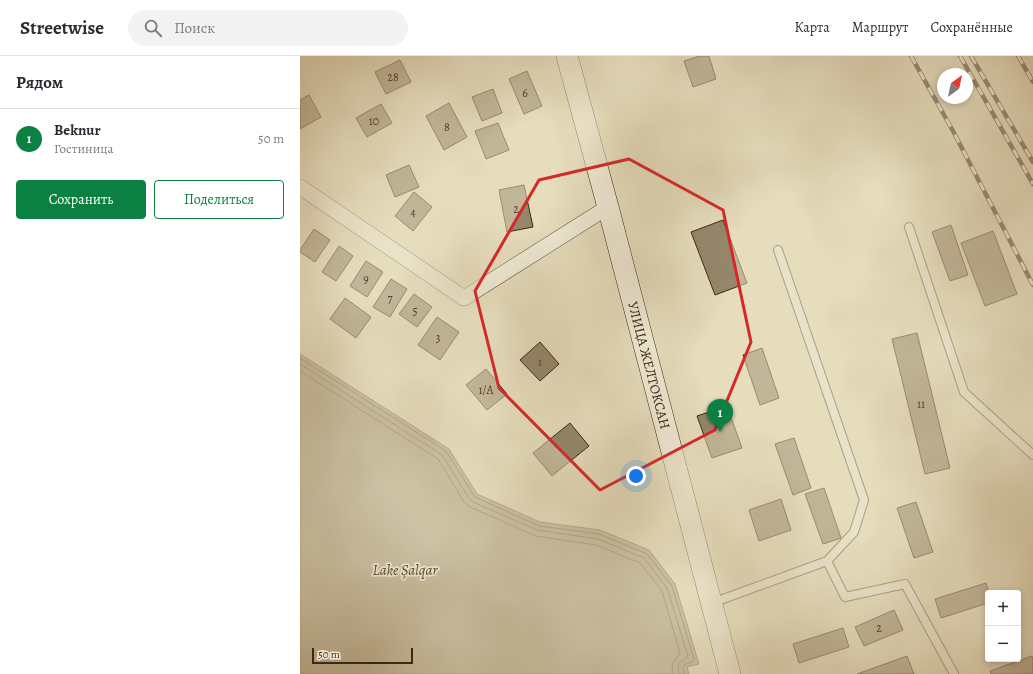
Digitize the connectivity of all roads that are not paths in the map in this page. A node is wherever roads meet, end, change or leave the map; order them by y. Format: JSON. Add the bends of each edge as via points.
{"nodes":[{"id":1,"x":567,"y":56,"type":"edge"},
{"id":2,"x":300,"y":188,"type":"edge"},
{"id":3,"x":608,"y":207,"type":"junction"},
{"id":4,"x":909,"y":227,"type":"dead end"},
{"id":5,"x":778,"y":250,"type":"dead end"},
{"id":6,"x":1033,"y":455,"type":"edge"},
{"id":7,"x":827,"y":561,"type":"junction"},
{"id":8,"x":712,"y":603,"type":"junction"},
{"id":9,"x":730,"y":674,"type":"edge"},
{"id":10,"x":954,"y":674,"type":"edge"}],
"edges":[{"from":1,"to":3,"type":"main road","name":"УЛИЦА ЖЕЛТОКСАН"},
{"from":2,"to":3,"type":"street","via":[[464,298]]},
{"from":3,"to":8,"type":"main road","name":"УЛИЦА ЖЕЛТОКСАН"},
{"from":4,"to":6,"type":"lane","via":[[964,392]]},
{"from":5,"to":7,"type":"lane","via":[[864,500],[854,532]]},
{"from":7,"to":8,"type":"lane"},
{"from":7,"to":10,"type":"lane","via":[[845,597],[905,584]]},
{"from":8,"to":9,"type":"main road","name":"УЛИЦА ЖЕЛТОКСАН"}]}
